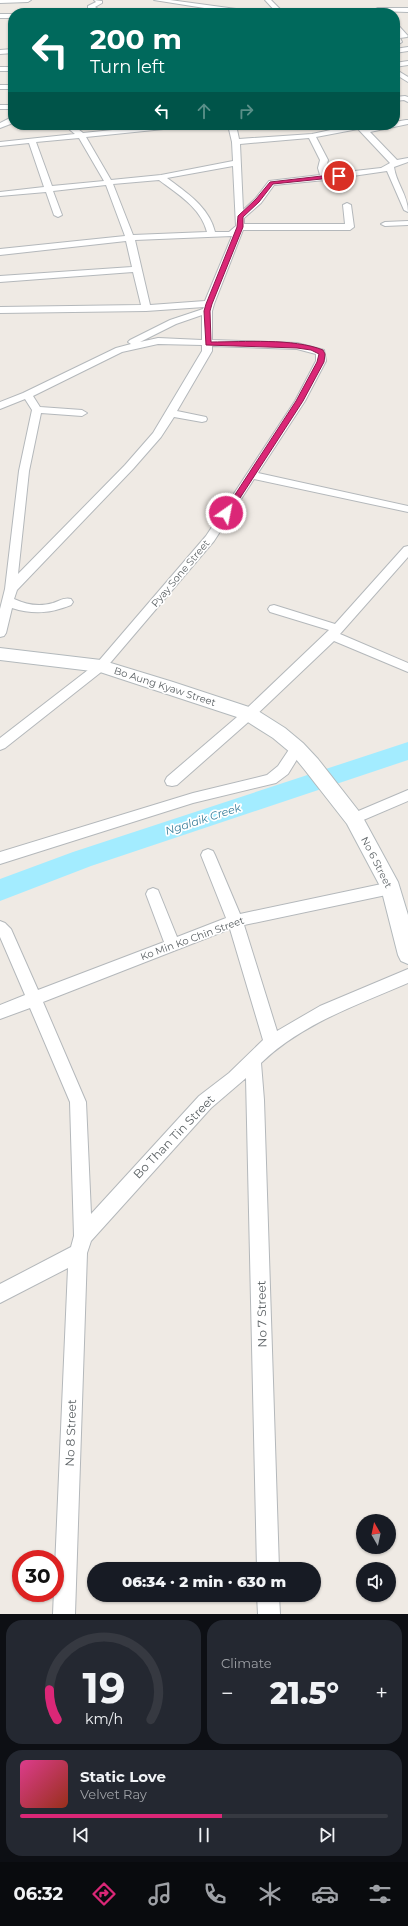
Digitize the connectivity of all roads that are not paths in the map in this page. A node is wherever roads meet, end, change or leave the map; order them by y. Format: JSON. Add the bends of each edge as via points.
{"nodes":[{"id":1,"x":28,"y":0,"type":"edge"},
{"id":2,"x":158,"y":0,"type":"edge"},
{"id":3,"x":268,"y":0,"type":"edge"},
{"id":4,"x":0,"y":1,"type":"edge"},
{"id":5,"x":101,"y":1,"type":"edge"},
{"id":6,"x":92,"y":8,"type":"edge"},
{"id":7,"x":220,"y":8,"type":"edge"},
{"id":8,"x":275,"y":8,"type":"edge"},
{"id":9,"x":400,"y":27,"type":"edge"},
{"id":10,"x":400,"y":36,"type":"edge"},
{"id":11,"x":74,"y":130,"type":"edge"},
{"id":12,"x":126,"y":130,"type":"edge"},
{"id":13,"x":233,"y":130,"type":"edge"},
{"id":14,"x":345,"y":130,"type":"edge"},
{"id":15,"x":363,"y":130,"type":"edge"},
{"id":16,"x":82,"y":136,"type":"junction"},
{"id":17,"x":312,"y":136,"type":"junction"},
{"id":18,"x":32,"y":141,"type":"junction"},
{"id":19,"x":236,"y":142,"type":"junction"},
{"id":20,"x":0,"y":144,"type":"edge"},
{"id":21,"x":408,"y":160,"type":"edge"},
{"id":22,"x":237,"y":163,"type":"junction"},
{"id":23,"x":392,"y":165,"type":"junction"},
{"id":24,"x":161,"y":177,"type":"junction"},
{"id":25,"x":325,"y":178,"type":"junction"},
{"id":26,"x":109,"y":183,"type":"junction"},
{"id":27,"x":49,"y":189,"type":"junction"},
{"id":28,"x":0,"y":194,"type":"edge"},
{"id":29,"x":347,"y":205,"type":"dead end"},
{"id":30,"x":408,"y":210,"type":"edge"},
{"id":31,"x":58,"y":215,"type":"dead end"},
{"id":32,"x":240,"y":222,"type":"junction"},
{"id":33,"x":408,"y":223,"type":"edge"},
{"id":34,"x":386,"y":224,"type":"dead end"},
{"id":35,"x":212,"y":235,"type":"junction"},
{"id":36,"x":130,"y":238,"type":"junction"},
{"id":37,"x":0,"y":252,"type":"edge"},
{"id":38,"x":138,"y":269,"type":"junction"},
{"id":39,"x":0,"y":279,"type":"edge"},
{"id":40,"x":146,"y":308,"type":"junction"},
{"id":41,"x":208,"y":308,"type":"junction"},
{"id":42,"x":0,"y":310,"type":"edge"},
{"id":43,"x":208,"y":343,"type":"junction"},
{"id":44,"x":119,"y":350,"type":"junction"},
{"id":45,"x":27,"y":395,"type":"junction"},
{"id":46,"x":0,"y":406,"type":"edge"},
{"id":47,"x":37,"y":410,"type":"junction"},
{"id":48,"x":82,"y":413,"type":"dead end"},
{"id":49,"x":171,"y":413,"type":"junction"},
{"id":50,"x":202,"y":419,"type":"dead end"},
{"id":51,"x":251,"y":475,"type":"junction"},
{"id":52,"x":408,"y":509,"type":"edge"},
{"id":53,"x":406,"y":556,"type":"edge"},
{"id":54,"x":10,"y":595,"type":"junction"},
{"id":55,"x":67,"y":602,"type":"dead end"},
{"id":56,"x":274,"y":609,"type":"dead end"},
{"id":57,"x":336,"y":632,"type":"junction"},
{"id":58,"x":0,"y":633,"type":"edge"},
{"id":59,"x":0,"y":654,"type":"edge"},
{"id":60,"x":101,"y":666,"type":"junction"},
{"id":61,"x":408,"y":668,"type":"edge"},
{"id":62,"x":249,"y":714,"type":"junction"},
{"id":63,"x":0,"y":745,"type":"edge"},
{"id":64,"x":297,"y":748,"type":"junction"},
{"id":65,"x":311,"y":764,"type":"joint"},
{"id":66,"x":172,"y":781,"type":"dead end"},
{"id":67,"x":408,"y":795,"type":"edge"},
{"id":68,"x":354,"y":818,"type":"junction"},
{"id":69,"x":208,"y":855,"type":"dead end"},
{"id":70,"x":0,"y":858,"type":"edge"},
{"id":71,"x":391,"y":888,"type":"junction"},
{"id":72,"x":153,"y":894,"type":"dead end"},
{"id":73,"x":235,"y":920,"type":"junction"},
{"id":74,"x":0,"y":927,"type":"edge"},
{"id":75,"x":172,"y":945,"type":"junction"},
{"id":76,"x":408,"y":956,"type":"edge"},
{"id":77,"x":408,"y":976,"type":"edge"},
{"id":78,"x":35,"y":997,"type":"junction"},
{"id":79,"x":0,"y":1012,"type":"edge"},
{"id":80,"x":272,"y":1042,"type":"junction"},
{"id":81,"x":253,"y":1060,"type":"junction"},
{"id":82,"x":80,"y":1244,"type":"junction"},
{"id":83,"x":0,"y":1294,"type":"edge"},
{"id":84,"x":268,"y":1562,"type":"edge"},
{"id":85,"x":268,"y":1602,"type":"edge"},
{"id":86,"x":64,"y":1614,"type":"edge"},
{"id":87,"x":269,"y":1614,"type":"edge"}],
"edges":[{"from":1,"to":4,"type":"street"},
{"from":2,"to":7,"type":"street"},
{"from":3,"to":8,"type":"street"},
{"from":5,"to":6,"type":"street","via":[[90,7]]},
{"from":9,"to":10,"type":"street","via":[[404,36]]},
{"from":11,"to":16,"type":"street"},
{"from":12,"to":16,"type":"street"},
{"from":13,"to":19,"type":"street"},
{"from":14,"to":17,"type":"street"},
{"from":15,"to":23,"type":"street"},
{"from":16,"to":18,"type":"street"},
{"from":16,"to":26,"type":"street"},
{"from":17,"to":19,"type":"street"},
{"from":17,"to":25,"type":"street","via":[[324,160],[322,168]]},
{"from":18,"to":20,"type":"street"},
{"from":18,"to":27,"type":"street"},
{"from":19,"to":22,"type":"street"},
{"from":21,"to":23,"type":"street"},
{"from":22,"to":24,"type":"street"},
{"from":22,"to":32,"type":"street"},
{"from":23,"to":25,"type":"street","via":[[382,170]]},
{"from":23,"to":30,"type":"street","via":[[391,174]]},
{"from":24,"to":26,"type":"street"},
{"from":24,"to":35,"type":"street","via":[[201,210],[211,224]]},
{"from":25,"to":32,"type":"street","via":[[272,183]]},
{"from":26,"to":27,"type":"street"},
{"from":26,"to":36,"type":"street"},
{"from":27,"to":28,"type":"street"},
{"from":27,"to":31,"type":"street"},
{"from":29,"to":32,"type":"street","via":[[350,227]]},
{"from":32,"to":35,"type":"street","via":[[231,234]]},
{"from":32,"to":41,"type":"street"},
{"from":33,"to":34,"type":"street"},
{"from":35,"to":36,"type":"street"},
{"from":36,"to":37,"type":"street"},
{"from":36,"to":38,"type":"street"},
{"from":38,"to":39,"type":"street"},
{"from":38,"to":40,"type":"street"},
{"from":40,"to":41,"type":"street"},
{"from":40,"to":42,"type":"street"},
{"from":41,"to":43,"type":"street"},
{"from":41,"to":44,"type":"street","via":[[146,334]]},
{"from":43,"to":44,"type":"street","via":[[158,341]]},
{"from":43,"to":49,"type":"street","via":[[204,357]]},
{"from":43,"to":51,"type":"street","name":"Pyay Sone Street","via":[[297,346],[321,352],[320,362],[300,401]]},
{"from":44,"to":45,"type":"street"},
{"from":45,"to":46,"type":"street"},
{"from":45,"to":47,"type":"street"},
{"from":47,"to":48,"type":"street"},
{"from":47,"to":54,"type":"street","via":[[24,471]]},
{"from":49,"to":50,"type":"street"},
{"from":49,"to":54,"type":"street","via":[[129,467]]},
{"from":51,"to":52,"type":"street"},
{"from":51,"to":60,"type":"street","name":"Pyay Sone Street","via":[[210,538]]},
{"from":53,"to":57,"type":"street"},
{"from":54,"to":55,"type":"street","via":[[19,607],[30,609],[50,609]]},
{"from":54,"to":58,"type":"street"},
{"from":56,"to":57,"type":"street"},
{"from":57,"to":61,"type":"street"},
{"from":57,"to":62,"type":"street"},
{"from":59,"to":60,"type":"street","name":"Bo Aung Kyaw Street"},
{"from":60,"to":62,"type":"street","name":"Bo Aung Kyaw Street"},
{"from":60,"to":63,"type":"street","name":"Pyay Sone Street"},
{"from":62,"to":64,"type":"street","name":"Bo Aung Kyaw Street"},
{"from":62,"to":66,"type":"street"},
{"from":64,"to":65,"type":"street","name":"Bo Aung Kyaw Street"},
{"from":64,"to":70,"type":"street","via":[[282,770],[271,779],[193,798]]},
{"from":65,"to":68,"type":"street","name":"No 6 Street"},
{"from":67,"to":68,"type":"street"},
{"from":68,"to":71,"type":"street","name":"No 6 Street"},
{"from":69,"to":73,"type":"street"},
{"from":71,"to":73,"type":"street","name":"Ko Min Ko Chin Street"},
{"from":71,"to":76,"type":"street","name":"No 6 Street"},
{"from":72,"to":75,"type":"street"},
{"from":73,"to":75,"type":"street","name":"Ko Min Ko Chin Street"},
{"from":73,"to":80,"type":"street"},
{"from":74,"to":78,"type":"street","name":"No 8 Street","via":[[6,933]]},
{"from":75,"to":78,"type":"street","name":"Ko Min Ko Chin Street"},
{"from":77,"to":80,"type":"street","name":"Bo Than Tin Street","via":[[326,1010]]},
{"from":78,"to":79,"type":"street","name":"Ko Min Ko Chin Street"},
{"from":78,"to":82,"type":"street","name":"No 8 Street","via":[[78,1102]]},
{"from":80,"to":81,"type":"street","name":"Bo Than Tin Street"},
{"from":81,"to":82,"type":"street","name":"Bo Than Tin Street","via":[[205,1102]]},
{"from":81,"to":84,"type":"street","name":"No 7 Street"},
{"from":82,"to":83,"type":"street","name":"Bo Than Tin Street"},
{"from":82,"to":86,"type":"street","name":"No 8 Street"},
{"from":85,"to":87,"type":"street"}]}
